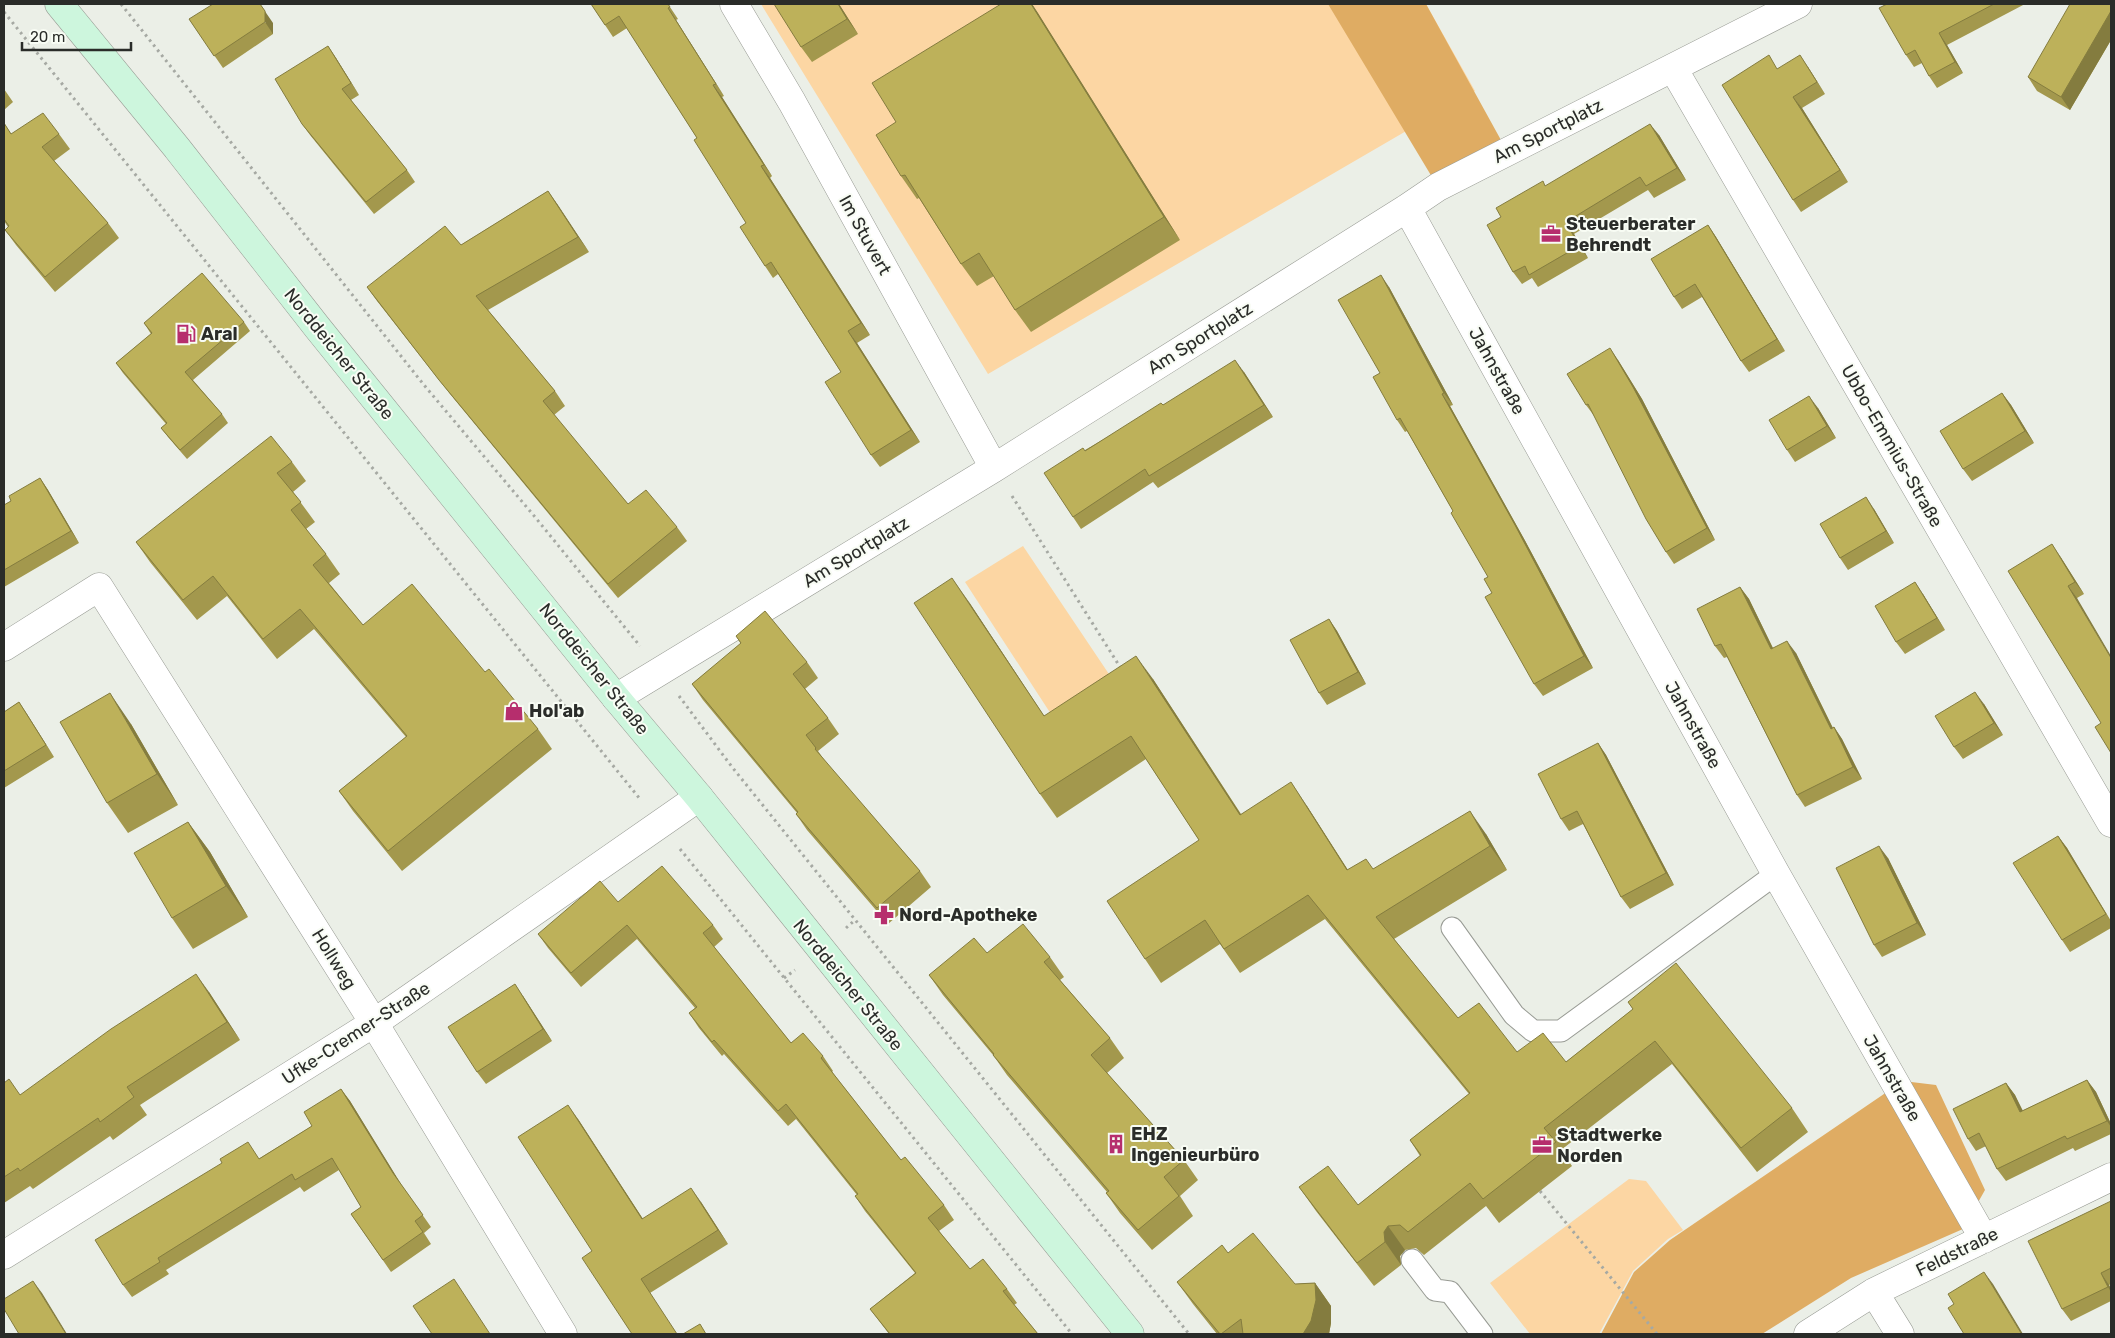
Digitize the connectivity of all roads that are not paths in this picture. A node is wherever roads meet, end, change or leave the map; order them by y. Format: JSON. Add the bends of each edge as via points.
{"nodes":[{"id":1,"x":59,"y":4,"type":"edge"},
{"id":2,"x":734,"y":4,"type":"edge"},
{"id":3,"x":1798,"y":4,"type":"edge"},
{"id":4,"x":1673,"y":68,"type":"junction"},
{"id":5,"x":1407,"y":208,"type":"junction"},
{"id":6,"x":994,"y":468,"type":"junction"},
{"id":7,"x":4,"y":647,"type":"edge"},
{"id":8,"x":616,"y":698,"type":"junction"},
{"id":9,"x":699,"y":797,"type":"junction"},
{"id":10,"x":2111,"y":823,"type":"edge"},
{"id":11,"x":1776,"y":874,"type":"junction"},
{"id":12,"x":1452,"y":928,"type":"dead end"},
{"id":13,"x":374,"y":1023,"type":"junction"},
{"id":14,"x":2111,"y":1177,"type":"edge"},
{"id":15,"x":1984,"y":1239,"type":"junction"},
{"id":16,"x":4,"y":1255,"type":"edge"},
{"id":17,"x":1412,"y":1260,"type":"edge"},
{"id":18,"x":1874,"y":1292,"type":"junction"},
{"id":19,"x":564,"y":1334,"type":"edge"},
{"id":20,"x":1130,"y":1334,"type":"edge"},
{"id":21,"x":1482,"y":1334,"type":"edge"},
{"id":22,"x":1808,"y":1334,"type":"edge"},
{"id":23,"x":1900,"y":1334,"type":"edge"}],
"edges":[{"from":1,"to":8,"type":"main road","name":"Norddeicher Straße"},
{"from":2,"to":6,"type":"street","name":"Im Stuvert","via":[[797,111]]},
{"from":3,"to":4,"type":"street","name":"Am Sportplatz"},
{"from":4,"to":5,"type":"street","name":"Am Sportplatz","via":[[1438,187]]},
{"from":4,"to":10,"type":"street","name":"Ubbo-Emmius-Straße"},
{"from":5,"to":6,"type":"street","name":"Am Sportplatz"},
{"from":5,"to":11,"type":"street","name":"Jahnstraße"},
{"from":6,"to":8,"type":"street","name":"Am Sportplatz"},
{"from":7,"to":13,"type":"street","name":"Hollweg","via":[[99,587]]},
{"from":8,"to":9,"type":"main road","name":"Norddeicher Straße"},
{"from":9,"to":13,"type":"street","name":"Ufke-Cremer-Straße"},
{"from":9,"to":20,"type":"main road","name":"Norddeicher Straße"},
{"from":11,"to":12,"type":"lane","via":[[1561,1032],[1533,1031],[1514,1015]]},
{"from":11,"to":15,"type":"street","name":"Jahnstraße"},
{"from":13,"to":16,"type":"street","name":"Ufke-Cremer-Straße"},
{"from":13,"to":19,"type":"street","name":"Hollweg"},
{"from":14,"to":15,"type":"street","name":"Feldstraße"},
{"from":15,"to":18,"type":"street","name":"Feldstraße"},
{"from":17,"to":21,"type":"lane","via":[[1435,1290],[1450,1292]]},
{"from":18,"to":22,"type":"street","name":"Feldstraße"},
{"from":18,"to":23,"type":"street"}]}
